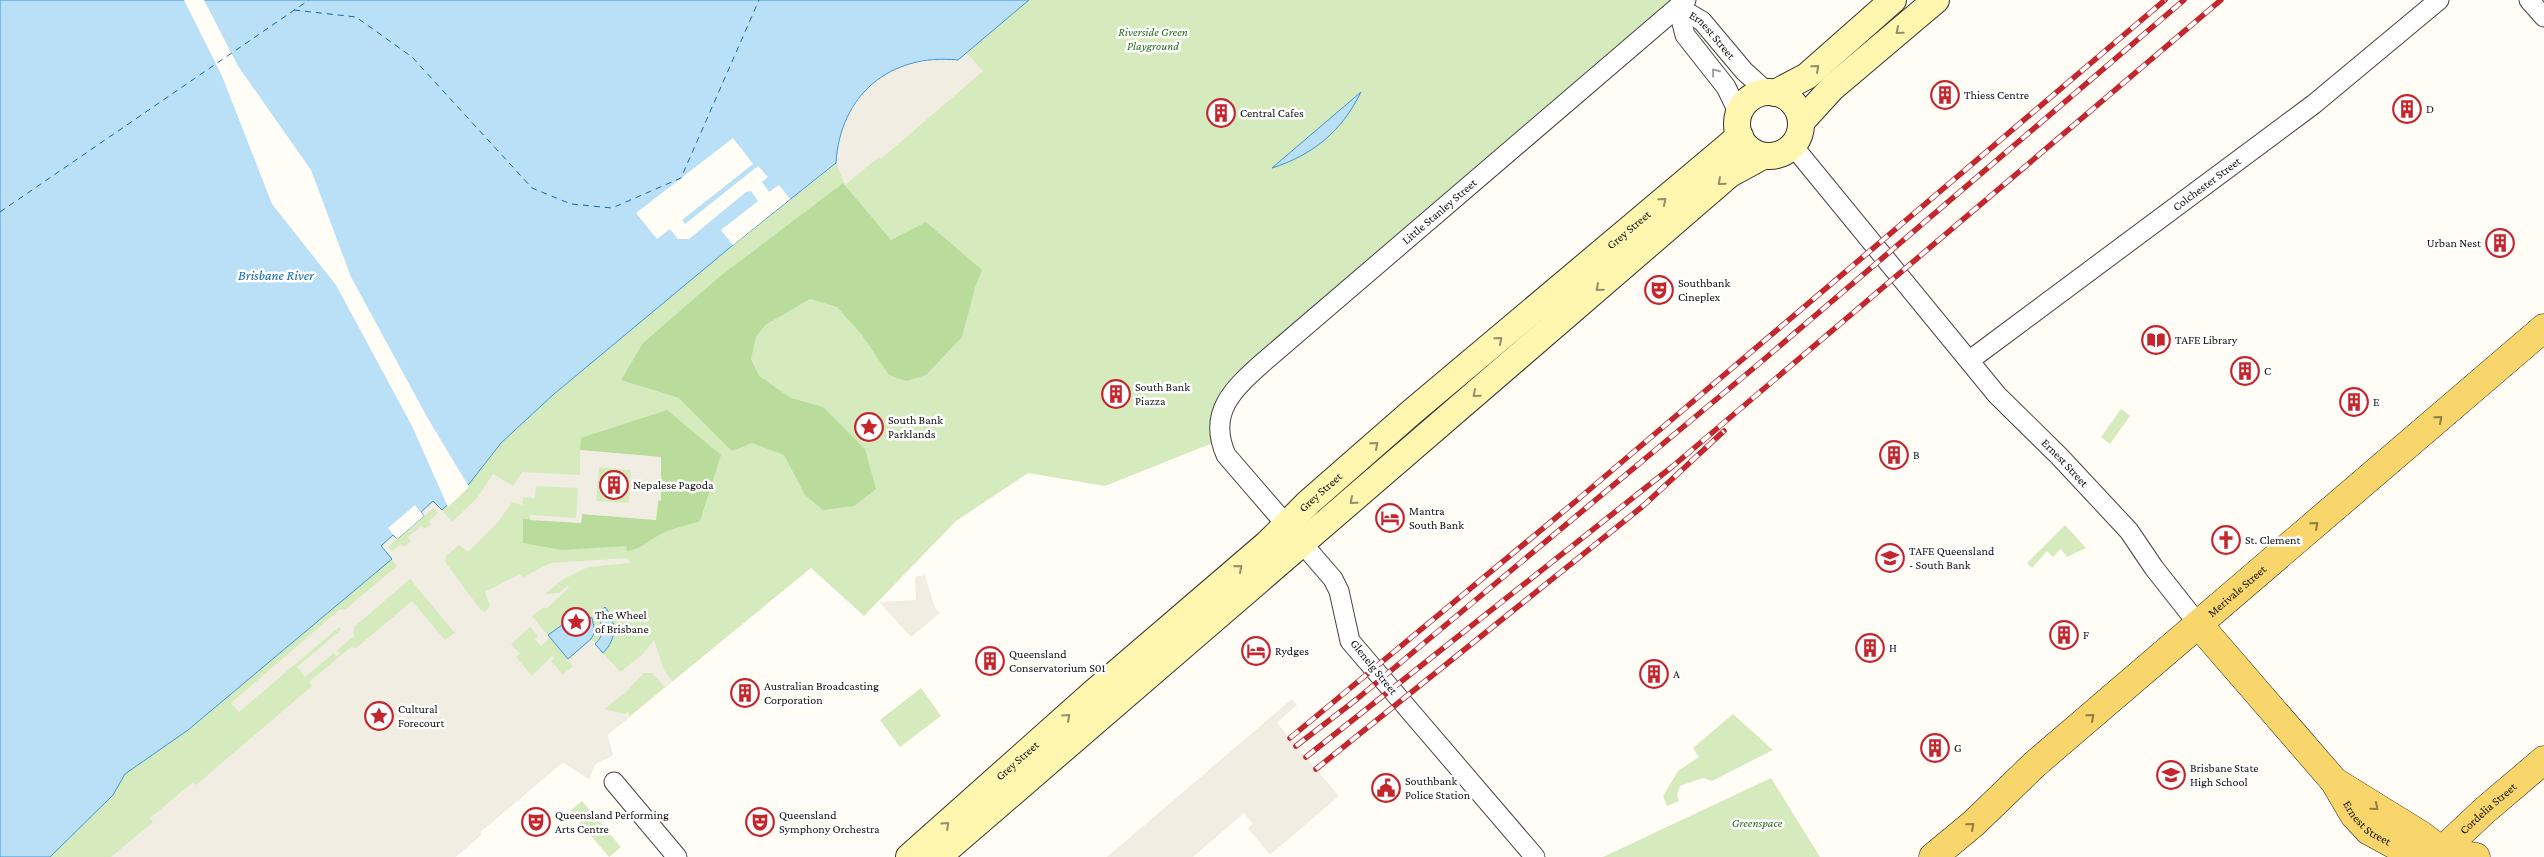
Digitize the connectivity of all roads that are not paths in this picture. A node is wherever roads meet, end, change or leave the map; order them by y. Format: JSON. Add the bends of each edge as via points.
{"nodes":[{"id":1,"x":1894,"y":0,"type":"edge"},
{"id":2,"x":1936,"y":0,"type":"edge"},
{"id":3,"x":2439,"y":0,"type":"edge"},
{"id":4,"x":2529,"y":0,"type":"edge"},
{"id":5,"x":1682,"y":4,"type":"edge"},
{"id":6,"x":2544,"y":17,"type":"edge"},
{"id":7,"x":1771,"y":92,"type":"junction"},
{"id":8,"x":1802,"y":121,"type":"junction"},
{"id":9,"x":1739,"y":125,"type":"junction"},
{"id":10,"x":1794,"y":146,"type":"junction"},
{"id":11,"x":1763,"y":156,"type":"junction"},
{"id":12,"x":2544,"y":328,"type":"edge"},
{"id":13,"x":1970,"y":360,"type":"junction"},
{"id":14,"x":1220,"y":440,"type":"joint"},
{"id":15,"x":1295,"y":533,"type":"junction"},
{"id":16,"x":2199,"y":625,"type":"junction"},
{"id":17,"x":2544,"y":760,"type":"edge"},
{"id":18,"x":614,"y":782,"type":"dead end"},
{"id":19,"x":2438,"y":854,"type":"edge"},
{"id":20,"x":677,"y":857,"type":"edge"},
{"id":21,"x":909,"y":857,"type":"edge"},
{"id":22,"x":938,"y":857,"type":"edge"},
{"id":23,"x":1535,"y":857,"type":"edge"},
{"id":24,"x":1933,"y":857,"type":"edge"},
{"id":25,"x":2476,"y":857,"type":"edge"}],
"edges":[{"from":7,"to":1,"type":"street","one_way":true,"via":[[1807,76]]},
{"from":2,"to":8,"type":"street","one_way":true,"via":[[1832,88]]},
{"from":3,"to":13,"type":"street","name":"Colchester Street","via":[[2307,109]]},
{"from":4,"to":6,"type":"street"},
{"from":5,"to":7,"type":"street","name":"Ernest Street","via":[[1702,21],[1744,71]]},
{"from":9,"to":5,"type":"street","name":"Ernest Street","one_way":true,"via":[[1726,87],[1684,35]]},
{"from":5,"to":14,"type":"street","name":"Little Stanley Street","via":[[1232,391],[1222,411]]},
{"from":7,"to":8,"type":"street","via":[[1793,102]]},
{"from":7,"to":9,"type":"street","via":[[1750,97],[1743,104]]},
{"from":8,"to":10,"type":"street"},
{"from":9,"to":11,"type":"street","via":[[1745,145]]},
{"from":15,"to":9,"type":"street","name":"Grey Street","one_way":true,"via":[[1413,411]]},
{"from":10,"to":11,"type":"street","via":[[1780,155]]},
{"from":10,"to":13,"type":"street","name":"Ernest Street"},
{"from":11,"to":15,"type":"street","name":"Grey Street","one_way":true,"via":[[1730,174]]},
{"from":16,"to":12,"type":"main road","name":"Merivale Street","one_way":true},
{"from":13,"to":16,"type":"street","name":"Ernest Street","via":[[1997,395],[2129,531]]},
{"from":14,"to":15,"type":"street","name":"Glenelg Street","via":[[1239,472]]},
{"from":21,"to":15,"type":"street","name":"Grey Street","one_way":true,"via":[[1268,543]]},
{"from":15,"to":22,"type":"street","name":"Grey Street"},
{"from":15,"to":23,"type":"street","name":"Glenelg Street","via":[[1334,579],[1350,641]]},
{"from":16,"to":19,"type":"main road","name":"Ernest Street","via":[[2334,781],[2421,835]]},
{"from":24,"to":16,"type":"main road","name":"Merivale Street","one_way":true,"via":[[2035,764]]},
{"from":17,"to":19,"type":"main road","name":"Cordelia Street"},
{"from":18,"to":20,"type":"street"},
{"from":19,"to":25,"type":"main road","name":"Ernest Street"}]}
